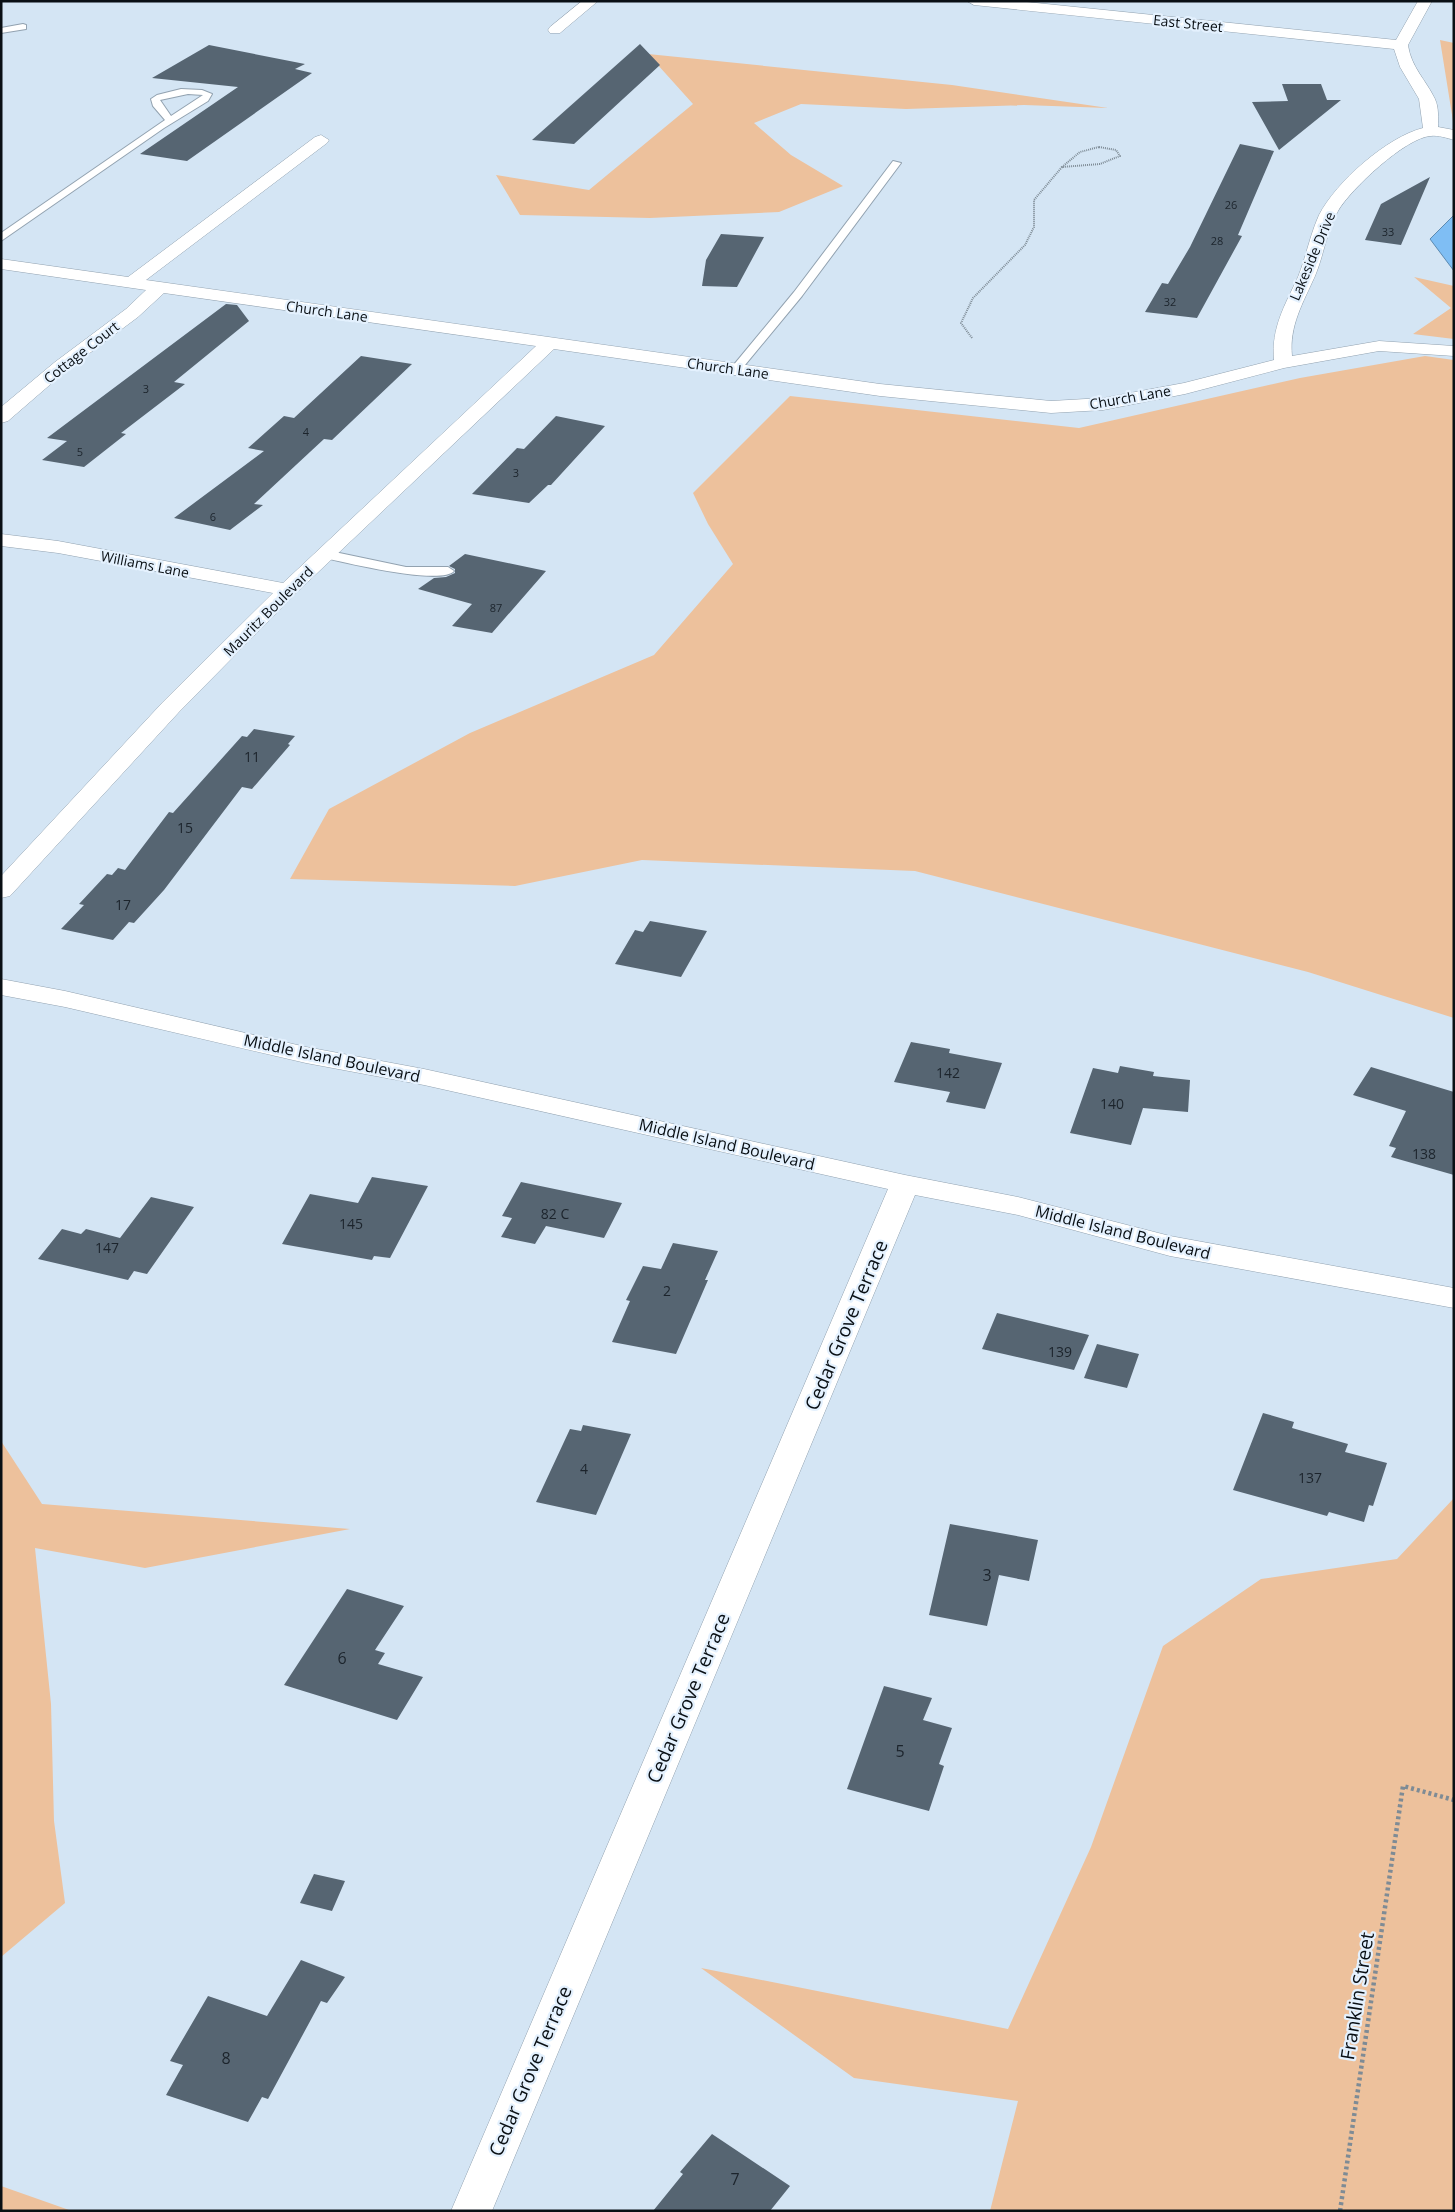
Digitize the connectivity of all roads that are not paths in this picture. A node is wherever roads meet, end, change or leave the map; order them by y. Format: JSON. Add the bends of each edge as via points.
{"nodes":[{"id":1,"x":591,"y":1,"type":"edge"},
{"id":2,"x":974,"y":1,"type":"edge"},
{"id":3,"x":1425,"y":1,"type":"edge"},
{"id":4,"x":23,"y":27,"type":"dead end"},
{"id":5,"x":555,"y":30,"type":"dead end"},
{"id":6,"x":1,"y":31,"type":"edge"},
{"id":7,"x":1402,"y":45,"type":"junction"},
{"id":8,"x":170,"y":120,"type":"junction"},
{"id":9,"x":1431,"y":131,"type":"junction"},
{"id":10,"x":1454,"y":135,"type":"edge"},
{"id":11,"x":321,"y":140,"type":"dead end"},
{"id":12,"x":896,"y":163,"type":"dead end"},
{"id":13,"x":1,"y":238,"type":"edge"},
{"id":14,"x":1,"y":264,"type":"edge"},
{"id":15,"x":132,"y":282,"type":"junction"},
{"id":16,"x":161,"y":286,"type":"junction"},
{"id":17,"x":549,"y":344,"type":"junction"},
{"id":18,"x":1454,"y":351,"type":"edge"},
{"id":19,"x":1282,"y":363,"type":"junction"},
{"id":20,"x":736,"y":369,"type":"junction"},
{"id":21,"x":1,"y":417,"type":"edge"},
{"id":22,"x":1,"y":540,"type":"edge"},
{"id":23,"x":325,"y":554,"type":"junction"},
{"id":24,"x":448,"y":571,"type":"dead end"},
{"id":25,"x":288,"y":590,"type":"junction"},
{"id":26,"x":1,"y":891,"type":"edge"},
{"id":27,"x":1,"y":988,"type":"edge"},
{"id":28,"x":905,"y":1184,"type":"junction"},
{"id":29,"x":1454,"y":1298,"type":"edge"},
{"id":30,"x":471,"y":2211,"type":"edge"}],
"edges":[{"from":1,"to":5,"type":"street"},
{"from":2,"to":7,"type":"street","name":"East Street"},
{"from":3,"to":7,"type":"street"},
{"from":4,"to":6,"type":"lane"},
{"from":7,"to":9,"type":"street","via":[[1402,53],[1415,82],[1428,101]]},
{"from":8,"to":8,"type":"lane","via":[[205,99],[208,94],[188,92],[155,99]]},
{"from":8,"to":13,"type":"lane"},
{"from":9,"to":10,"type":"street"},
{"from":9,"to":19,"type":"street","name":"Lakeside Drive","via":[[1416,136],[1365,170],[1329,211],[1306,276],[1289,308],[1280,342]]},
{"from":11,"to":15,"type":"street"},
{"from":12,"to":20,"type":"lane","via":[[798,294]]},
{"from":14,"to":15,"type":"street","name":"Church Lane"},
{"from":15,"to":16,"type":"street","name":"Church Lane"},
{"from":16,"to":17,"type":"street","name":"Church Lane"},
{"from":16,"to":21,"type":"street","name":"Cottage Court","via":[[132,313],[61,366]]},
{"from":17,"to":20,"type":"street","name":"Church Lane"},
{"from":17,"to":23,"type":"street","name":"Mauritz Boulevard"},
{"from":18,"to":19,"type":"street","name":"Church Lane","via":[[1379,346]]},
{"from":19,"to":20,"type":"street","name":"Church Lane","via":[[1185,388],[1103,404],[1052,407],[889,391]]},
{"from":22,"to":25,"type":"street","name":"Williams Lane","via":[[58,547]]},
{"from":23,"to":24,"type":"lane","via":[[406,571]]},
{"from":23,"to":25,"type":"street","name":"Mauritz Boulevard"},
{"from":25,"to":26,"type":"street","name":"Mauritz Boulevard","via":[[171,707]]},
{"from":27,"to":28,"type":"street","name":"Middle Island Boulevard","via":[[65,999],[306,1055],[424,1077]]},
{"from":28,"to":29,"type":"street","name":"Middle Island Boulevard","via":[[1018,1206],[1170,1246]]},
{"from":28,"to":30,"type":"street","name":"Cedar Grove Terrace"}]}
